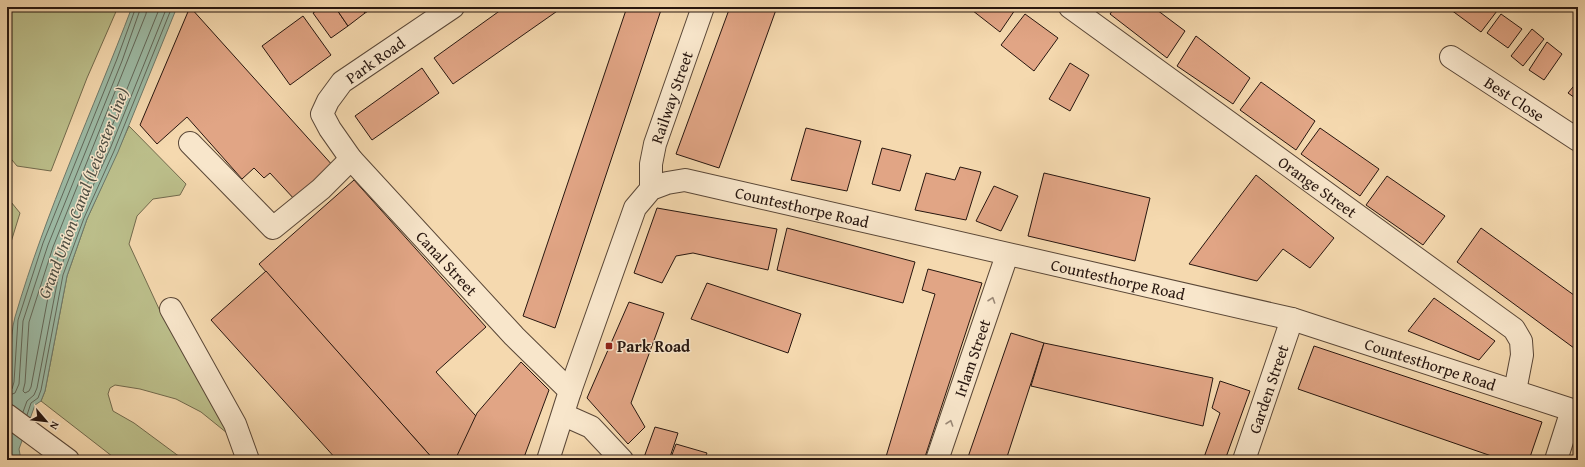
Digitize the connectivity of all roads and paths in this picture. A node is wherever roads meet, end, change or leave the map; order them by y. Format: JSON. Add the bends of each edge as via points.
{"nodes":[{"id":1,"x":453,"y":7,"type":"edge"},
{"id":2,"x":703,"y":7,"type":"edge"},
{"id":3,"x":1070,"y":7,"type":"edge"},
{"id":4,"x":1451,"y":57,"type":"dead end"},
{"id":5,"x":330,"y":129,"type":"joint"},
{"id":6,"x":1578,"y":140,"type":"edge"},
{"id":7,"x":190,"y":143,"type":"dead end"},
{"id":8,"x":351,"y":159,"type":"junction"},
{"id":9,"x":651,"y":189,"type":"junction"},
{"id":10,"x":1007,"y":255,"type":"junction"},
{"id":11,"x":171,"y":309,"type":"dead end"},
{"id":12,"x":1292,"y":319,"type":"junction"},
{"id":13,"x":570,"y":391,"type":"junction"},
{"id":14,"x":1515,"y":391,"type":"junction"},
{"id":15,"x":1575,"y":411,"type":"edge"},
{"id":16,"x":564,"y":414,"type":"junction"},
{"id":17,"x":7,"y":415,"type":"edge"},
{"id":18,"x":68,"y":460,"type":"edge"},
{"id":19,"x":248,"y":460,"type":"edge"},
{"id":20,"x":548,"y":460,"type":"edge"},
{"id":21,"x":622,"y":460,"type":"edge"},
{"id":22,"x":937,"y":460,"type":"edge"},
{"id":23,"x":1244,"y":460,"type":"edge"},
{"id":24,"x":1556,"y":460,"type":"edge"}],
"edges":[{"from":1,"to":5,"type":"street","name":"Park Road","via":[[342,82],[322,114]]},
{"from":2,"to":9,"type":"street","name":"Railway Street","via":[[655,144],[651,164]]},
{"from":3,"to":14,"type":"street","name":"Orange Street","via":[[1514,329],[1521,341],[1522,355]]},
{"from":4,"to":6,"type":"street","name":"Best Close"},
{"from":5,"to":8,"type":"street","name":"Canal Street"},
{"from":7,"to":8,"type":"street","via":[[273,228],[321,189]]},
{"from":8,"to":13,"type":"street","name":"Canal Street","via":[[514,336]]},
{"from":9,"to":10,"type":"street","name":"Countesthorpe Road","via":[[667,182],[685,180]]},
{"from":9,"to":13,"type":"street","via":[[635,208]]},
{"from":10,"to":12,"type":"street","name":"Countesthorpe Road"},
{"from":22,"to":10,"type":"street","name":"Irlam Street","one_way":true},
{"from":11,"to":19,"type":"street","via":[[235,424]]},
{"from":12,"to":14,"type":"street","name":"Countesthorpe Road"},
{"from":12,"to":23,"type":"street","name":"Garden Street"},
{"from":13,"to":16,"type":"street"},
{"from":14,"to":15,"type":"street","name":"Countesthorpe Road"},
{"from":15,"to":24,"type":"street"},
{"from":16,"to":20,"type":"street"},
{"from":16,"to":21,"type":"street","via":[[592,427]]},
{"from":17,"to":18,"type":"street"}]}
